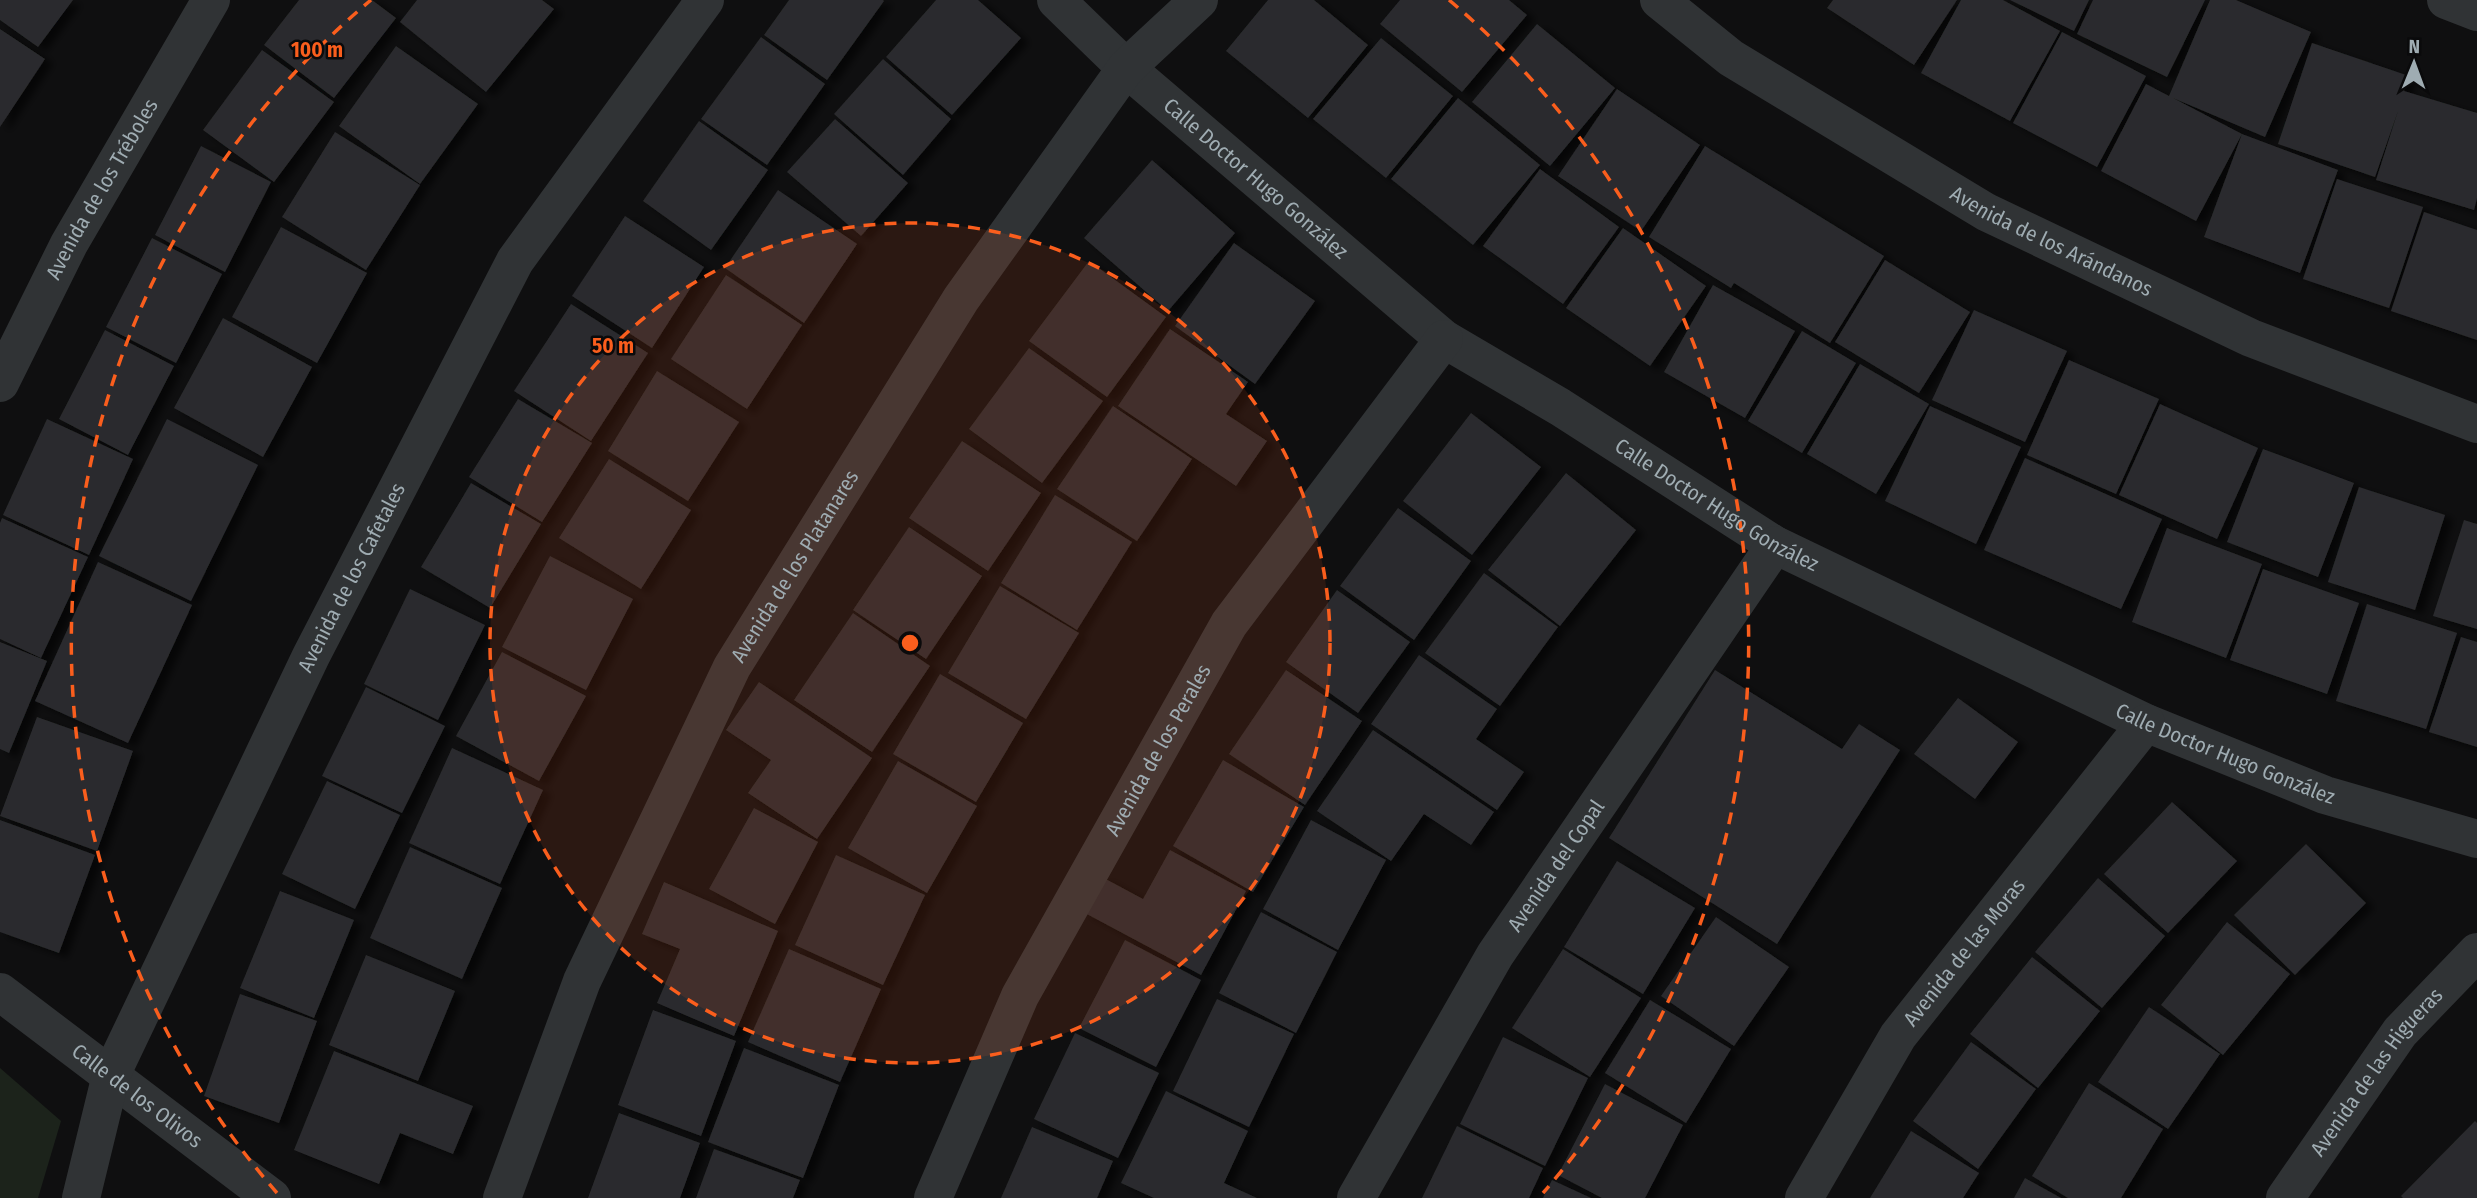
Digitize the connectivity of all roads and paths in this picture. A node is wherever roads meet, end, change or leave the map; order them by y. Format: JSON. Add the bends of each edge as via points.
{"nodes":[{"id":1,"x":211,"y":0,"type":"edge"},
{"id":2,"x":705,"y":0,"type":"edge"},
{"id":3,"x":1056,"y":0,"type":"edge"},
{"id":4,"x":1199,"y":0,"type":"edge"},
{"id":5,"x":1659,"y":0,"type":"edge"},
{"id":6,"x":2446,"y":0,"type":"edge"},
{"id":7,"x":2477,"y":12,"type":"edge"},
{"id":8,"x":1126,"y":68,"type":"junction"},
{"id":9,"x":1444,"y":339,"type":"junction"},
{"id":10,"x":0,"y":383,"type":"edge"},
{"id":11,"x":2477,"y":424,"type":"edge"},
{"id":12,"x":1775,"y":545,"type":"junction"},
{"id":13,"x":2146,"y":723,"type":"junction"},
{"id":14,"x":2477,"y":839,"type":"edge"},
{"id":15,"x":2477,"y":952,"type":"edge"},
{"id":16,"x":0,"y":992,"type":"edge"},
{"id":17,"x":111,"y":1075,"type":"junction"},
{"id":18,"x":81,"y":1198,"type":"edge"},
{"id":19,"x":272,"y":1198,"type":"edge"},
{"id":20,"x":502,"y":1198,"type":"edge"},
{"id":21,"x":933,"y":1198,"type":"edge"},
{"id":22,"x":1356,"y":1198,"type":"edge"},
{"id":23,"x":1804,"y":1198,"type":"edge"},
{"id":24,"x":2285,"y":1198,"type":"edge"}],
"edges":[{"from":1,"to":10,"type":"street","name":"Avenida de los Tréboles","via":[[69,244]]},
{"from":2,"to":17,"type":"street","name":"Avenida de los Cafetales","via":[[515,261],[311,656]]},
{"from":3,"to":8,"type":"street","name":"Calle Doctor Hugo González"},
{"from":4,"to":8,"type":"street","name":"Avenida de los Platanares"},
{"from":5,"to":11,"type":"street","name":"Avenida de los Arándanos","via":[[1731,58],[1986,212],[2251,338]]},
{"from":6,"to":7,"type":"street"},
{"from":8,"to":9,"type":"street","name":"Calle Doctor Hugo González"},
{"from":8,"to":20,"type":"street","name":"Avenida de los Platanares","via":[[961,299],[732,667],[582,981]]},
{"from":9,"to":12,"type":"street","name":"Calle Doctor Hugo González","via":[[1560,407]]},
{"from":9,"to":21,"type":"street","name":"Avenida de los Perales","via":[[1229,624],[1020,996]]},
{"from":12,"to":13,"type":"street","name":"Calle Doctor Hugo González"},
{"from":12,"to":22,"type":"street","name":"Avenida del Copal","via":[[1495,955]]},
{"from":13,"to":14,"type":"street","name":"Calle Doctor Hugo González","via":[[2325,795]]},
{"from":13,"to":23,"type":"street","name":"Avenida de las Moras","via":[[1898,1035]]},
{"from":15,"to":24,"type":"street","name":"Avenida de las Higueras","via":[[2400,1032]]},
{"from":16,"to":17,"type":"street","name":"Calle de los Olivos"},
{"from":17,"to":18,"type":"street","name":"Avenida de los Cafetales"},
{"from":17,"to":19,"type":"street","name":"Calle de los Olivos"}]}
